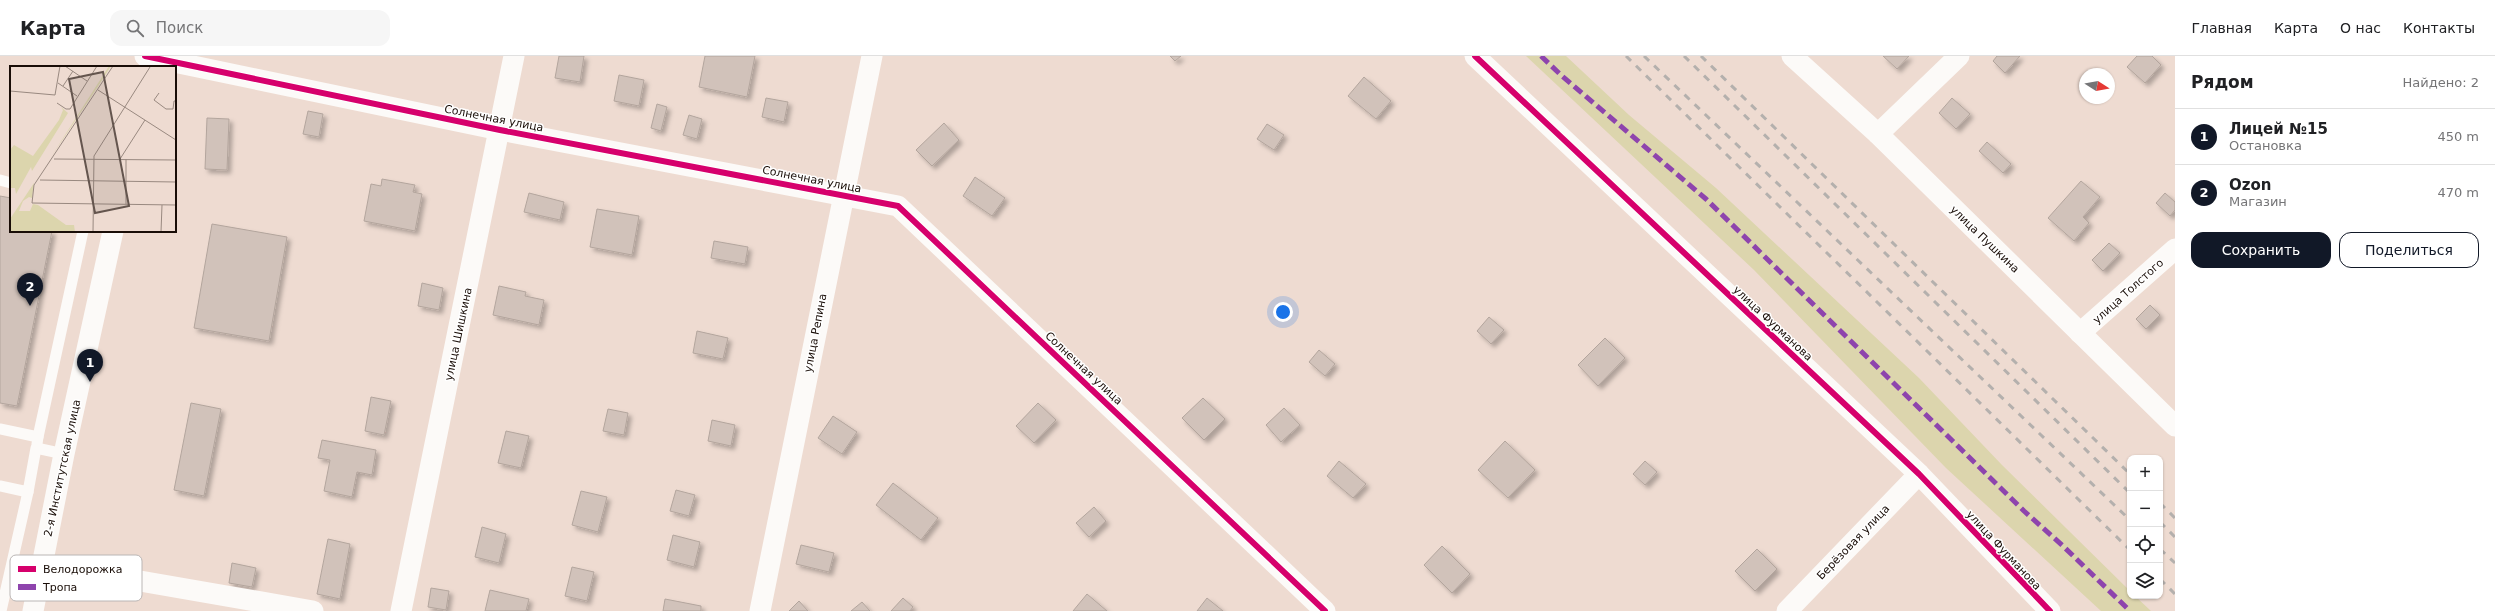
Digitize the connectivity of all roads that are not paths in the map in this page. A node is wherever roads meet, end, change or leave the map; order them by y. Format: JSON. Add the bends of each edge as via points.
{"nodes":[{"id":1,"x":514,"y":56,"type":"edge"},
{"id":2,"x":872,"y":56,"type":"edge"},
{"id":3,"x":1476,"y":56,"type":"edge"},
{"id":4,"x":1792,"y":56,"type":"edge"},
{"id":5,"x":1959,"y":56,"type":"edge"},
{"id":6,"x":149,"y":59,"type":"edge"},
{"id":7,"x":500,"y":130,"type":"junction"},
{"id":8,"x":1878,"y":134,"type":"junction"},
{"id":9,"x":0,"y":180,"type":"edge"},
{"id":10,"x":10,"y":183,"type":"edge"},
{"id":11,"x":843,"y":195,"type":"junction"},
{"id":12,"x":82,"y":232,"type":"edge"},
{"id":13,"x":113,"y":232,"type":"edge"},
{"id":14,"x":2175,"y":249,"type":"edge"},
{"id":15,"x":2080,"y":333,"type":"junction"},
{"id":16,"x":2175,"y":426,"type":"edge"},
{"id":17,"x":0,"y":429,"type":"edge"},
{"id":18,"x":37,"y":443,"type":"junction"},
{"id":19,"x":64,"y":454,"type":"junction"},
{"id":20,"x":1919,"y":474,"type":"junction"},
{"id":21,"x":0,"y":486,"type":"edge"},
{"id":22,"x":28,"y":492,"type":"junction"},
{"id":23,"x":14,"y":555,"type":"edge"},
{"id":24,"x":44,"y":555,"type":"edge"},
{"id":25,"x":10,"y":571,"type":"edge"},
{"id":26,"x":142,"y":581,"type":"edge"},
{"id":27,"x":35,"y":601,"type":"edge"},
{"id":28,"x":765,"y":607,"type":"edge"},
{"id":29,"x":1,"y":611,"type":"edge"},
{"id":30,"x":33,"y":611,"type":"edge"},
{"id":31,"x":312,"y":611,"type":"edge"},
{"id":32,"x":401,"y":611,"type":"edge"},
{"id":33,"x":1325,"y":611,"type":"edge"},
{"id":34,"x":1787,"y":611,"type":"edge"},
{"id":35,"x":2050,"y":611,"type":"edge"}],
"edges":[{"from":1,"to":7,"type":"street","name":"улица Шишкина"},
{"from":2,"to":11,"type":"street","name":"улица Репина"},
{"from":3,"to":20,"type":"street","name":"улица Фурманова"},
{"from":4,"to":8,"type":"street","name":"улица Пушкина"},
{"from":5,"to":8,"type":"street"},
{"from":6,"to":7,"type":"street","name":"Солнечная улица"},
{"from":7,"to":11,"type":"street","name":"Солнечная улица"},
{"from":7,"to":32,"type":"street","name":"улица Шишкина"},
{"from":8,"to":15,"type":"street","name":"улица Пушкина"},
{"from":9,"to":10,"type":"lane"},
{"from":11,"to":28,"type":"street","name":"улица Репина"},
{"from":11,"to":33,"type":"street","name":"Солнечная улица","via":[[898,206]]},
{"from":12,"to":18,"type":"lane"},
{"from":13,"to":19,"type":"street","name":"2-я Институтская улица"},
{"from":14,"to":15,"type":"street","name":"улица Толстого"},
{"from":15,"to":16,"type":"street","name":"улица Пушкина"},
{"from":17,"to":18,"type":"lane"},
{"from":18,"to":19,"type":"lane"},
{"from":18,"to":22,"type":"lane"},
{"from":19,"to":24,"type":"street","name":"2-я Институтская улица"},
{"from":20,"to":34,"type":"street","name":"Берёзовая улица"},
{"from":20,"to":35,"type":"street","name":"улица Фурманова"},
{"from":21,"to":22,"type":"lane"},
{"from":22,"to":23,"type":"lane"},
{"from":25,"to":29,"type":"lane"},
{"from":26,"to":31,"type":"street"},
{"from":27,"to":30,"type":"street","name":"2-я Институтская улица"}]}
